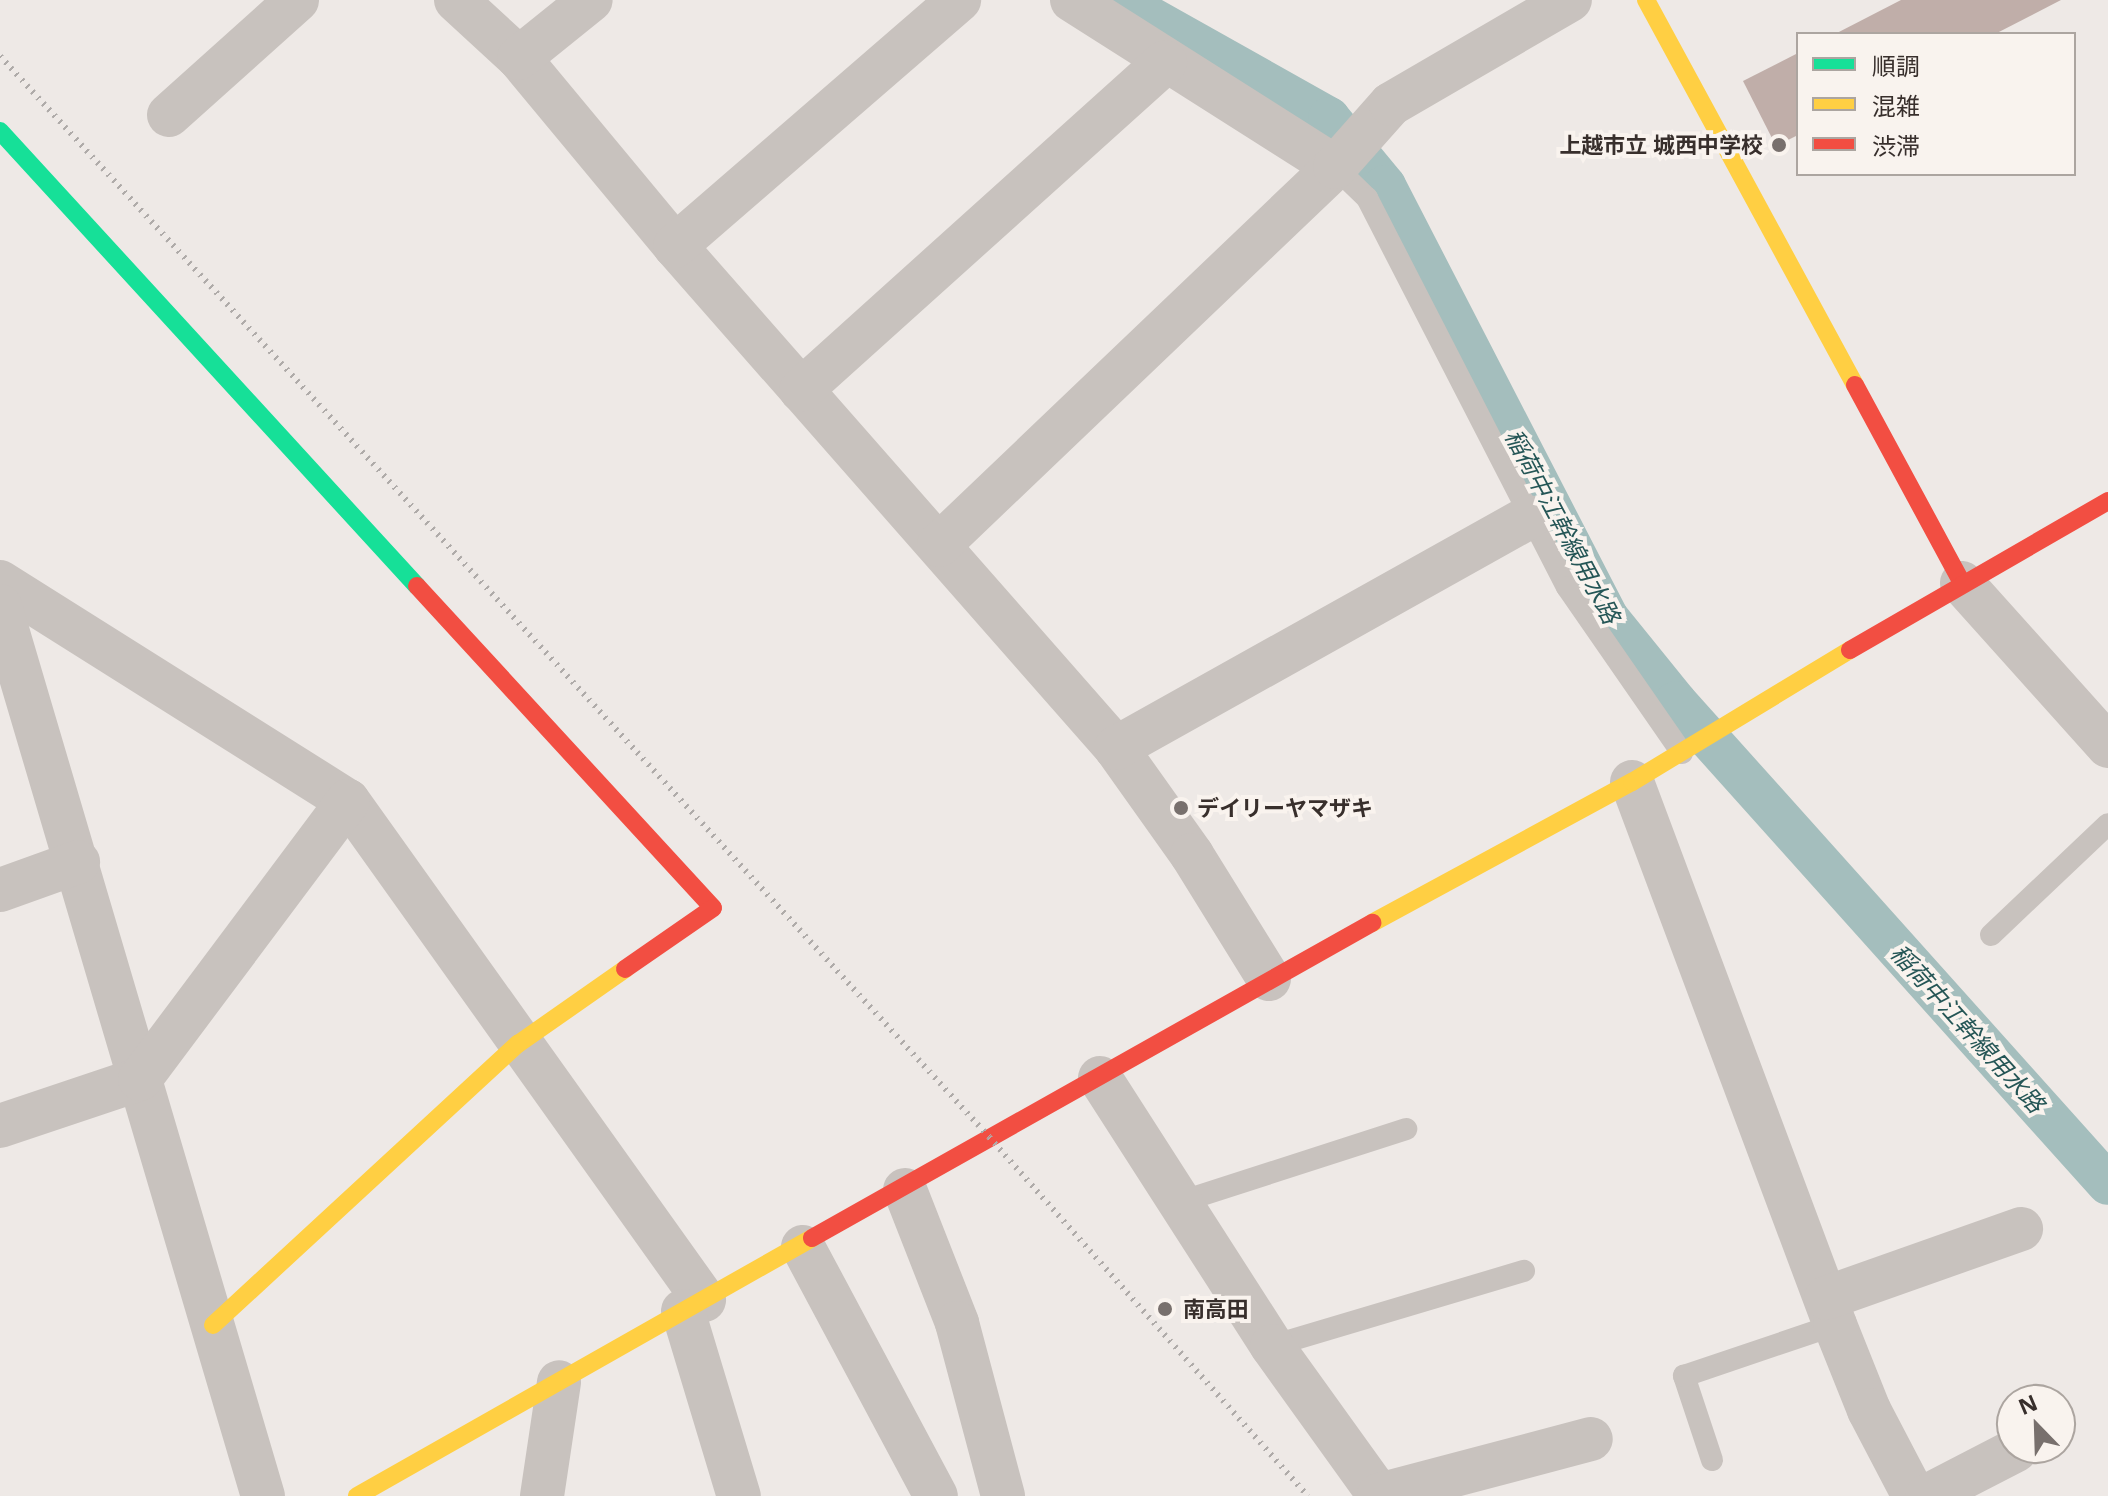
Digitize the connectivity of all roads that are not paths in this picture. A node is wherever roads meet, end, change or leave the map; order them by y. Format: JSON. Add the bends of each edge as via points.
{"nodes":[{"id":1,"x":297,"y":0,"type":"edge"},
{"id":2,"x":456,"y":0,"type":"edge"},
{"id":3,"x":591,"y":0,"type":"edge"},
{"id":4,"x":959,"y":0,"type":"edge"},
{"id":5,"x":1072,"y":0,"type":"edge"},
{"id":6,"x":1570,"y":0,"type":"edge"},
{"id":7,"x":1646,"y":0,"type":"edge"},
{"id":8,"x":519,"y":58,"type":"junction"},
{"id":9,"x":1165,"y":62,"type":"junction"},
{"id":10,"x":169,"y":115,"type":"dead end"},
{"id":11,"x":0,"y":131,"type":"edge"},
{"id":12,"x":1335,"y":167,"type":"junction"},
{"id":13,"x":675,"y":246,"type":"junction"},
{"id":14,"x":801,"y":390,"type":"junction"},
{"id":15,"x":2108,"y":501,"type":"edge"},
{"id":16,"x":1529,"y":517,"type":"junction"},
{"id":17,"x":939,"y":545,"type":"junction"},
{"id":18,"x":0,"y":582,"type":"edge"},
{"id":19,"x":1962,"y":583,"type":"junction"},
{"id":20,"x":0,"y":606,"type":"edge"},
{"id":21,"x":2106,"y":741,"type":"edge"},
{"id":22,"x":1116,"y":748,"type":"junction"},
{"id":23,"x":1682,"y":753,"type":"junction"},
{"id":24,"x":1632,"y":782,"type":"junction"},
{"id":25,"x":348,"y":801,"type":"junction"},
{"id":26,"x":2108,"y":824,"type":"edge"},
{"id":27,"x":78,"y":862,"type":"junction"},
{"id":28,"x":0,"y":890,"type":"edge"},
{"id":29,"x":1991,"y":935,"type":"dead end"},
{"id":30,"x":1269,"y":979,"type":"junction"},
{"id":31,"x":518,"y":1044,"type":"junction"},
{"id":32,"x":1100,"y":1078,"type":"junction"},
{"id":33,"x":140,"y":1079,"type":"junction"},
{"id":34,"x":0,"y":1126,"type":"edge"},
{"id":35,"x":1406,"y":1129,"type":"dead end"},
{"id":36,"x":905,"y":1190,"type":"junction"},
{"id":37,"x":1177,"y":1203,"type":"junction"},
{"id":38,"x":2021,"y":1229,"type":"dead end"},
{"id":39,"x":803,"y":1247,"type":"junction"},
{"id":40,"x":1524,"y":1271,"type":"dead end"},
{"id":41,"x":693,"y":1306,"type":"junction"},
{"id":42,"x":1830,"y":1312,"type":"junction"},
{"id":43,"x":213,"y":1325,"type":"junction"},
{"id":44,"x":1272,"y":1346,"type":"junction"},
{"id":45,"x":559,"y":1382,"type":"junction"},
{"id":46,"x":1591,"y":1439,"type":"dead end"},
{"id":47,"x":1712,"y":1460,"type":"dead end"},
{"id":48,"x":1996,"y":1460,"type":"edge"},
{"id":49,"x":263,"y":1496,"type":"edge"},
{"id":50,"x":357,"y":1496,"type":"edge"},
{"id":51,"x":542,"y":1496,"type":"edge"},
{"id":52,"x":739,"y":1496,"type":"edge"},
{"id":53,"x":936,"y":1496,"type":"edge"},
{"id":54,"x":1003,"y":1496,"type":"edge"},
{"id":55,"x":1914,"y":1496,"type":"edge"},
{"id":56,"x":1927,"y":1496,"type":"edge"}],
"edges":[{"from":1,"to":10,"type":"street"},
{"from":2,"to":8,"type":"street"},
{"from":3,"to":8,"type":"street"},
{"from":4,"to":13,"type":"street"},
{"from":5,"to":9,"type":"street"},
{"from":6,"to":12,"type":"street","via":[[1391,104]]},
{"from":7,"to":19,"type":"street"},
{"from":8,"to":13,"type":"street"},
{"from":9,"to":12,"type":"street"},
{"from":9,"to":14,"type":"street"},
{"from":11,"to":31,"type":"street","via":[[713,908]]},
{"from":12,"to":16,"type":"lane","via":[[1367,198]]},
{"from":12,"to":17,"type":"street"},
{"from":13,"to":14,"type":"street"},
{"from":14,"to":17,"type":"street"},
{"from":15,"to":19,"type":"street"},
{"from":16,"to":22,"type":"street"},
{"from":16,"to":23,"type":"lane","via":[[1567,587]]},
{"from":17,"to":22,"type":"street"},
{"from":18,"to":25,"type":"street"},
{"from":19,"to":21,"type":"street"},
{"from":19,"to":23,"type":"street"},
{"from":20,"to":27,"type":"street"},
{"from":22,"to":30,"type":"street","via":[[1192,855]]},
{"from":23,"to":24,"type":"street"},
{"from":24,"to":30,"type":"street"},
{"from":24,"to":42,"type":"street"},
{"from":25,"to":31,"type":"street"},
{"from":25,"to":33,"type":"street"},
{"from":26,"to":29,"type":"lane"},
{"from":27,"to":28,"type":"street"},
{"from":27,"to":33,"type":"street"},
{"from":30,"to":32,"type":"street"},
{"from":31,"to":41,"type":"street"},
{"from":31,"to":43,"type":"street"},
{"from":32,"to":36,"type":"street"},
{"from":32,"to":37,"type":"street"},
{"from":33,"to":34,"type":"street"},
{"from":33,"to":43,"type":"street"},
{"from":35,"to":37,"type":"lane"},
{"from":36,"to":39,"type":"street"},
{"from":36,"to":54,"type":"street","via":[[957,1323]]},
{"from":37,"to":44,"type":"street"},
{"from":38,"to":42,"type":"street"},
{"from":39,"to":41,"type":"street"},
{"from":39,"to":53,"type":"street"},
{"from":40,"to":44,"type":"lane"},
{"from":41,"to":45,"type":"street"},
{"from":41,"to":52,"type":"street"},
{"from":42,"to":47,"type":"lane","via":[[1684,1376]]},
{"from":42,"to":55,"type":"street","via":[[1869,1410]]},
{"from":43,"to":49,"type":"street"},
{"from":44,"to":46,"type":"street","via":[[1379,1495]]},
{"from":45,"to":50,"type":"street"},
{"from":45,"to":51,"type":"street"},
{"from":48,"to":56,"type":"street"}]}
